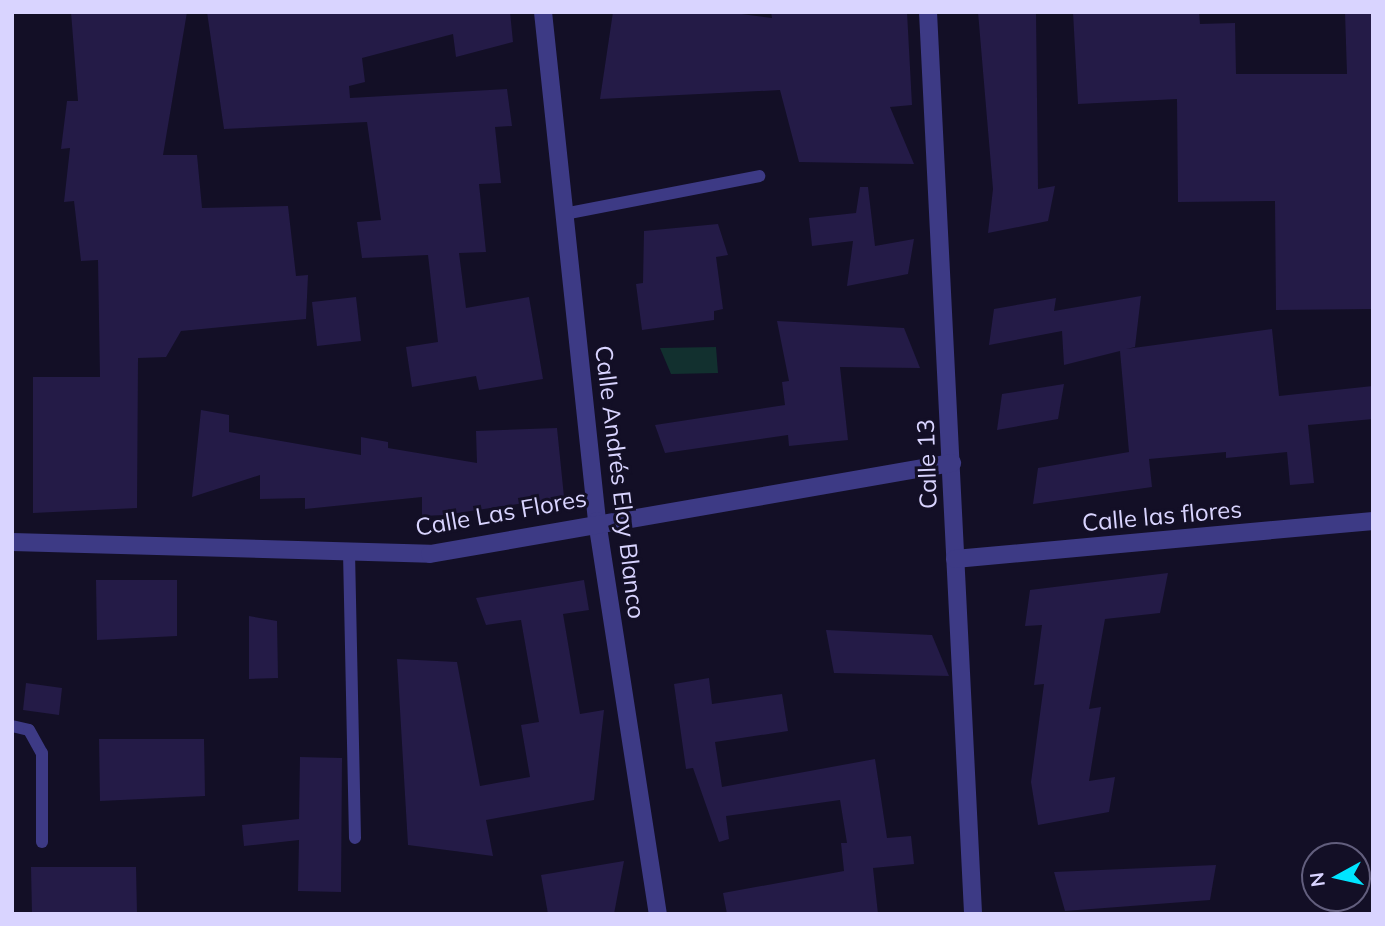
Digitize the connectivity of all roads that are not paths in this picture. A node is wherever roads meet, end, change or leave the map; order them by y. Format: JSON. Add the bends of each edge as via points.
{"nodes":[{"id":1,"x":543,"y":12,"type":"edge"},
{"id":2,"x":928,"y":12,"type":"edge"},
{"id":3,"x":760,"y":176,"type":"dead end"},
{"id":4,"x":564,"y":214,"type":"junction"},
{"id":5,"x":952,"y":463,"type":"junction"},
{"id":6,"x":597,"y":521,"type":"junction"},
{"id":7,"x":1373,"y":521,"type":"edge"},
{"id":8,"x":12,"y":542,"type":"edge"},
{"id":9,"x":349,"y":552,"type":"junction"},
{"id":10,"x":955,"y":559,"type":"junction"},
{"id":11,"x":12,"y":726,"type":"edge"},
{"id":12,"x":355,"y":838,"type":"dead end"},
{"id":13,"x":42,"y":842,"type":"dead end"},
{"id":14,"x":658,"y":914,"type":"edge"},
{"id":15,"x":973,"y":914,"type":"edge"}],
"edges":[{"from":1,"to":4,"type":"street","name":"Calle Andrés Eloy Blanco"},
{"from":2,"to":5,"type":"street","name":"Calle 13"},
{"from":3,"to":4,"type":"lane"},
{"from":4,"to":6,"type":"street","name":"Calle Andrés Eloy Blanco"},
{"from":5,"to":6,"type":"street","name":"Calle Las Flores"},
{"from":5,"to":10,"type":"street","name":"Calle 13"},
{"from":6,"to":9,"type":"street","name":"Calle Las Flores","via":[[429,554]]},
{"from":6,"to":14,"type":"street","name":"Calle Andrés Eloy Blanco"},
{"from":7,"to":10,"type":"street","name":"Calle las flores"},
{"from":8,"to":9,"type":"street","name":"Calle Las Flores"},
{"from":9,"to":12,"type":"lane"},
{"from":10,"to":15,"type":"street","name":"Calle 13"},
{"from":11,"to":13,"type":"lane","via":[[29,730],[42,753]]}]}
